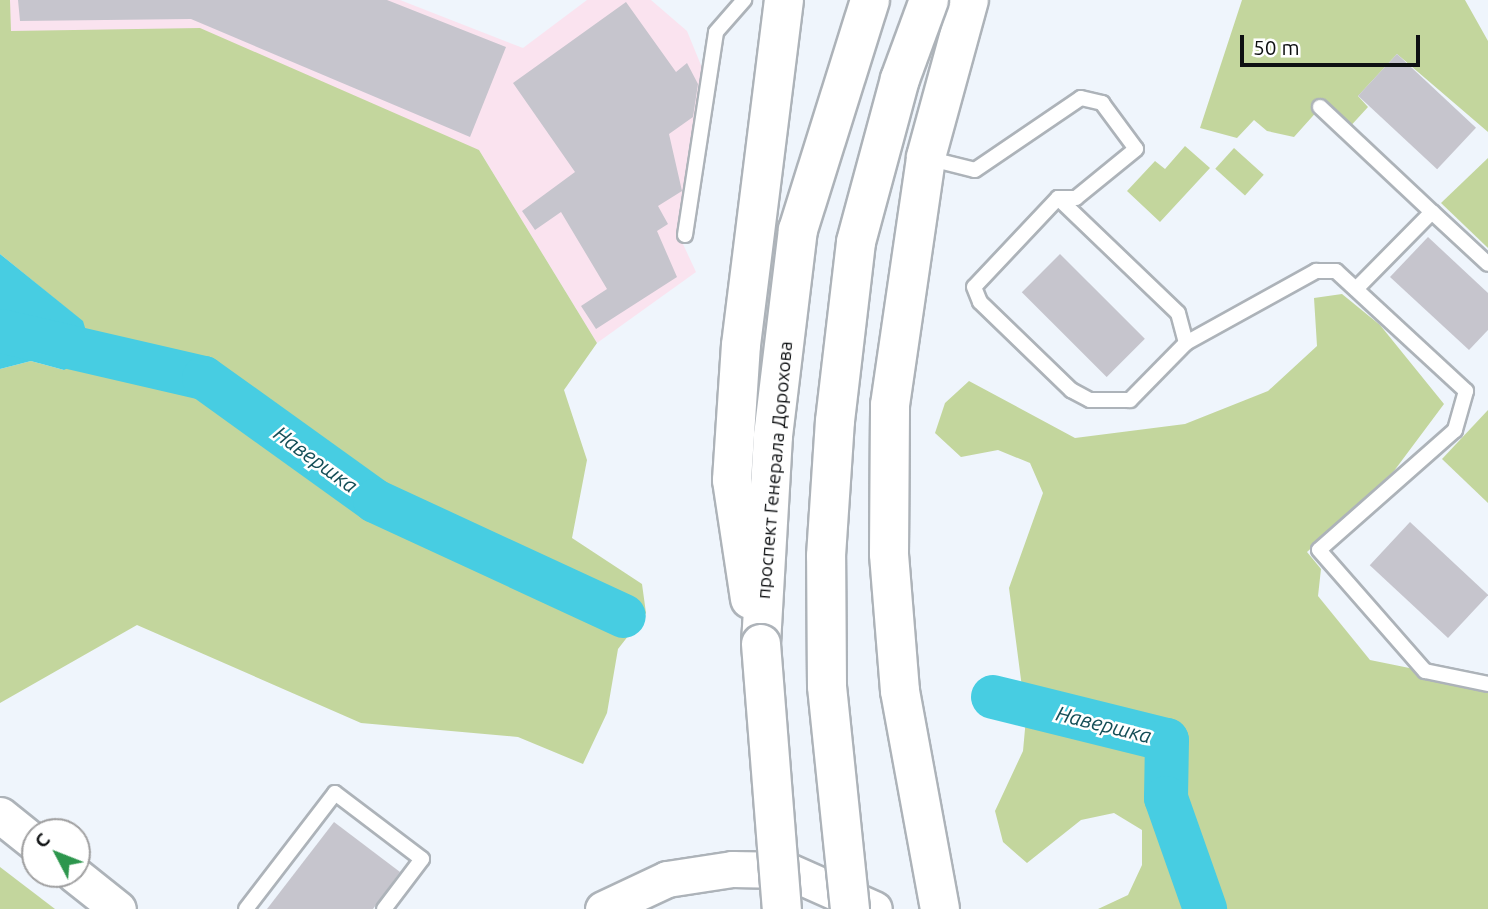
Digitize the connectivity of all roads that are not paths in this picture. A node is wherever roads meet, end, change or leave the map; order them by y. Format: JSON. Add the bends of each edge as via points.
{"nodes":[{"id":1,"x":744,"y":0,"type":"edge"},
{"id":2,"x":784,"y":0,"type":"edge"},
{"id":3,"x":870,"y":0,"type":"edge"},
{"id":4,"x":929,"y":0,"type":"edge"},
{"id":5,"x":969,"y":0,"type":"edge"},
{"id":6,"x":979,"y":0,"type":"edge"},
{"id":7,"x":959,"y":38,"type":"junction"},
{"id":8,"x":1320,"y":107,"type":"dead end"},
{"id":9,"x":926,"y":157,"type":"junction"},
{"id":10,"x":1058,"y":198,"type":"junction"},
{"id":11,"x":1433,"y":212,"type":"junction"},
{"id":12,"x":685,"y":235,"type":"dead end"},
{"id":13,"x":1488,"y":264,"type":"edge"},
{"id":14,"x":1356,"y":289,"type":"junction"},
{"id":15,"x":1186,"y":343,"type":"junction"},
{"id":16,"x":761,"y":644,"type":"junction"},
{"id":17,"x":1488,"y":684,"type":"edge"},
{"id":18,"x":0,"y":815,"type":"edge"},
{"id":19,"x":21,"y":832,"type":"edge"},
{"id":20,"x":91,"y":888,"type":"edge"},
{"id":21,"x":117,"y":909,"type":"edge"},
{"id":22,"x":246,"y":909,"type":"edge"},
{"id":23,"x":384,"y":909,"type":"edge"},
{"id":24,"x":603,"y":909,"type":"edge"},
{"id":25,"x":782,"y":909,"type":"edge"},
{"id":26,"x":850,"y":909,"type":"edge"},
{"id":27,"x":874,"y":909,"type":"edge"},
{"id":28,"x":940,"y":909,"type":"edge"}],
"edges":[{"from":1,"to":12,"type":"lane","via":[[716,33]]},
{"from":2,"to":16,"type":"main road","via":[[741,345],[732,480],[743,575]]},
{"from":3,"to":16,"type":"main road","name":"проспект Генерала Дорохова","via":[[798,230],[774,436]]},
{"from":4,"to":26,"type":"main road","bridge":true,"via":[[900,79],[856,242],[835,421],[826,556],[827,686]]},
{"from":5,"to":7,"type":"main road"},
{"from":6,"to":7,"type":"main road"},
{"from":7,"to":9,"type":"main road"},
{"from":8,"to":11,"type":"lane"},
{"from":9,"to":10,"type":"lane","via":[[975,170],[1081,98],[1102,103],[1136,149],[1076,198]]},
{"from":9,"to":28,"type":"main road","via":[[890,405],[889,554],[900,691]]},
{"from":10,"to":15,"type":"lane","via":[[1178,313]]},
{"from":10,"to":15,"type":"lane","via":[[981,274],[974,287],[980,302],[1071,390],[1090,400],[1130,400]]},
{"from":11,"to":13,"type":"lane"},
{"from":11,"to":14,"type":"lane"},
{"from":14,"to":15,"type":"lane","via":[[1336,271],[1316,271]]},
{"from":14,"to":17,"type":"lane","via":[[1466,391],[1455,430],[1318,550],[1424,671]]},
{"from":16,"to":25,"type":"main road","name":"проспект Генерала Дорохова","bridge":true},
{"from":18,"to":19,"type":"street"},
{"from":20,"to":21,"type":"street"},
{"from":22,"to":23,"type":"lane","via":[[335,793],[422,859]]},
{"from":24,"to":27,"type":"street","via":[[667,879],[732,869],[786,870]]}]}
